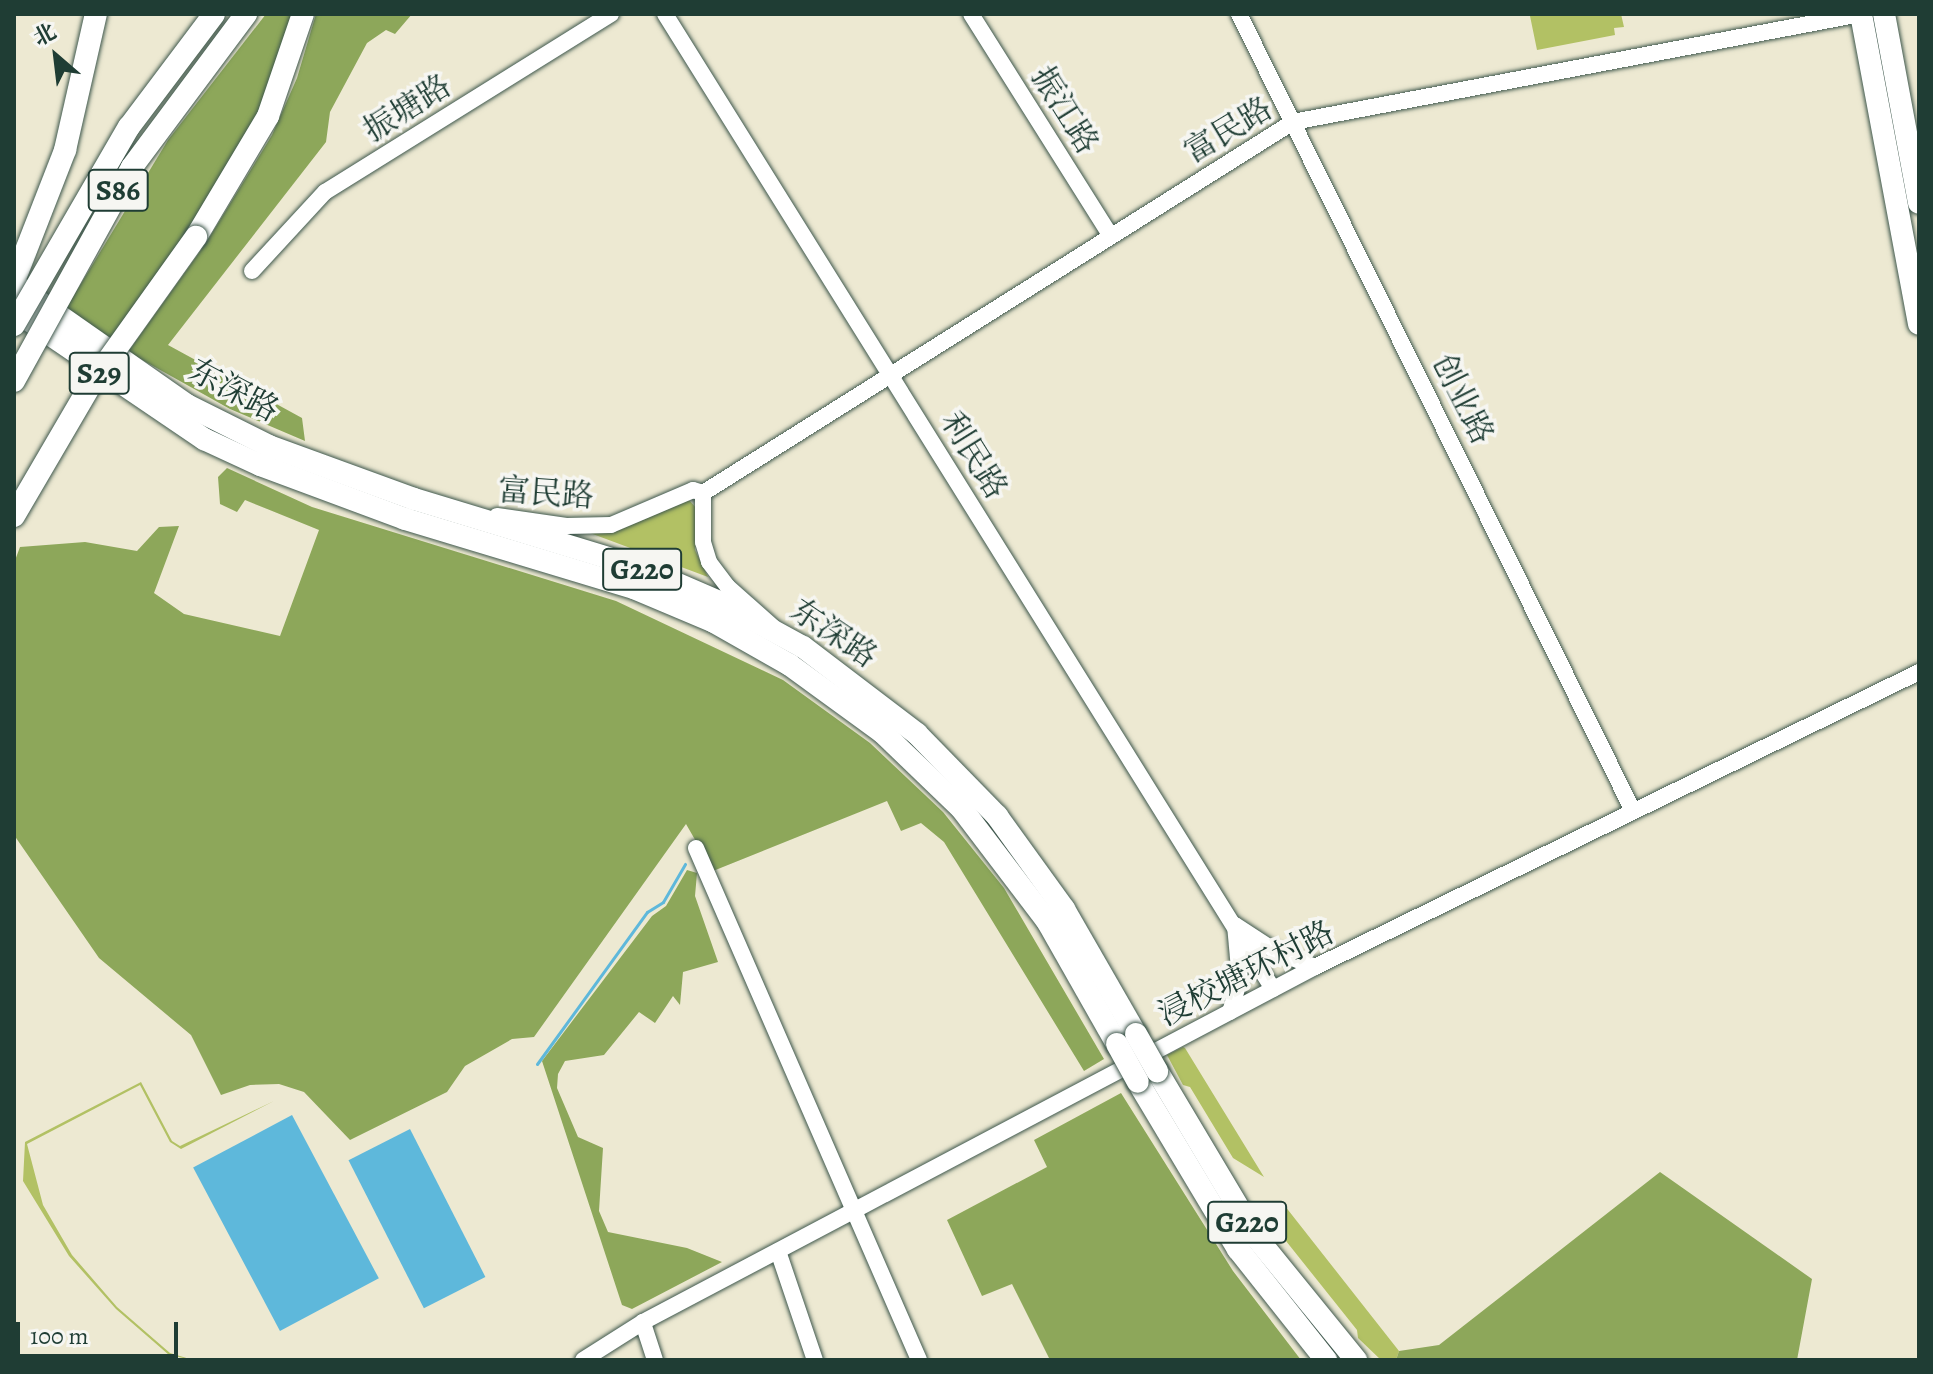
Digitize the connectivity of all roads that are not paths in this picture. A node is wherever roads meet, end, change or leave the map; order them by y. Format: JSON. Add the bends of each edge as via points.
{"nodes":[{"id":1,"x":96,"y":14,"type":"edge"},
{"id":2,"x":214,"y":14,"type":"edge"},
{"id":3,"x":246,"y":14,"type":"edge"},
{"id":4,"x":303,"y":14,"type":"edge"},
{"id":5,"x":611,"y":14,"type":"edge"},
{"id":6,"x":665,"y":14,"type":"edge"},
{"id":7,"x":971,"y":14,"type":"edge"},
{"id":8,"x":1239,"y":14,"type":"edge"},
{"id":9,"x":1861,"y":14,"type":"edge"},
{"id":10,"x":1884,"y":14,"type":"edge"},
{"id":11,"x":1293,"y":122,"type":"junction"},
{"id":12,"x":1919,"y":203,"type":"edge"},
{"id":13,"x":1111,"y":236,"type":"junction"},
{"id":14,"x":252,"y":271,"type":"dead end"},
{"id":15,"x":14,"y":283,"type":"edge"},
{"id":16,"x":14,"y":310,"type":"edge"},
{"id":17,"x":1919,"y":324,"type":"edge"},
{"id":18,"x":14,"y":325,"type":"edge"},
{"id":19,"x":891,"y":375,"type":"junction"},
{"id":20,"x":14,"y":381,"type":"edge"},
{"id":21,"x":703,"y":493,"type":"junction"},
{"id":22,"x":14,"y":516,"type":"edge"},
{"id":23,"x":474,"y":517,"type":"junction"},
{"id":24,"x":775,"y":631,"type":"junction"},
{"id":25,"x":1919,"y":672,"type":"edge"},
{"id":26,"x":1633,"y":811,"type":"junction"},
{"id":27,"x":696,"y":848,"type":"dead end"},
{"id":28,"x":1235,"y":925,"type":"junction"},
{"id":29,"x":1315,"y":967,"type":"junction"},
{"id":30,"x":1273,"y":989,"type":"junction"},
{"id":31,"x":1230,"y":1012,"type":"junction"},
{"id":32,"x":1126,"y":1039,"type":"junction"},
{"id":33,"x":1147,"y":1076,"type":"junction"},
{"id":34,"x":854,"y":1210,"type":"junction"},
{"id":35,"x":778,"y":1251,"type":"junction"},
{"id":36,"x":643,"y":1322,"type":"junction"},
{"id":37,"x":583,"y":1360,"type":"edge"},
{"id":38,"x":655,"y":1360,"type":"edge"},
{"id":39,"x":815,"y":1360,"type":"edge"},
{"id":40,"x":919,"y":1360,"type":"edge"},
{"id":41,"x":1326,"y":1360,"type":"edge"},
{"id":42,"x":1356,"y":1360,"type":"edge"}],
"edges":[{"from":1,"to":15,"type":"highway","via":[[65,150]]},
{"from":2,"to":18,"type":"highway","number":"S86","bridge":true,"via":[[129,127]]},
{"from":3,"to":20,"type":"highway","number":"S86","bridge":true,"via":[[126,176]]},
{"from":4,"to":22,"type":"highway","number":"S29","bridge":true,"via":[[263,127],[196,237],[91,384]]},
{"from":5,"to":14,"type":"street","name":"振塘路","via":[[325,192]]},
{"from":6,"to":19,"type":"street","name":"利民路"},
{"from":7,"to":13,"type":"street","name":"振江路"},
{"from":8,"to":11,"type":"street","name":"创业路"},
{"from":9,"to":11,"type":"street","name":"富民路"},
{"from":9,"to":17,"type":"highway"},
{"from":10,"to":12,"type":"highway"},
{"from":11,"to":13,"type":"street","name":"富民路"},
{"from":11,"to":26,"type":"street","name":"创业路"},
{"from":13,"to":19,"type":"street","name":"富民路"},
{"from":15,"to":23,"type":"highway","name":"东深路","number":"G220","via":[[214,420],[326,469]]},
{"from":16,"to":32,"type":"highway","name":"东深路","number":"G220","via":[[204,439],[246,459],[405,519],[634,588],[714,622],[790,665],[882,732],[962,809],[1039,909]]},
{"from":19,"to":21,"type":"street","name":"富民路"},
{"from":19,"to":28,"type":"street","name":"利民路"},
{"from":21,"to":23,"type":"street","name":"富民路","via":[[693,490],[611,525]]},
{"from":21,"to":24,"type":"street","via":[[702,532],[709,562],[721,581],[764,614]]},
{"from":23,"to":24,"type":"highway","name":"东深路","number":"G220","via":[[641,568]]},
{"from":24,"to":32,"type":"highway","name":"东深路","number":"G220","via":[[885,707],[978,795],[1049,885]]},
{"from":25,"to":26,"type":"street","name":"浸校塘环村路"},
{"from":26,"to":29,"type":"street","name":"浸校塘环村路"},
{"from":27,"to":34,"type":"street"},
{"from":28,"to":29,"type":"street","name":"利民路","via":[[1275,951]]},
{"from":28,"to":30,"type":"street","name":"利民路"},
{"from":28,"to":31,"type":"street","name":"利民路","via":[[1240,980]]},
{"from":29,"to":30,"type":"street","name":"浸校塘环村路"},
{"from":30,"to":31,"type":"street","name":"浸校塘环村路"},
{"from":31,"to":34,"type":"street","name":"浸校塘环村路"},
{"from":32,"to":33,"type":"highway","name":"东深路","number":"G220","bridge":true},
{"from":33,"to":41,"type":"highway","name":"东深路","number":"G220","via":[[1238,1249]]},
{"from":33,"to":42,"type":"highway","name":"东深路","number":"G220","via":[[1256,1237]]},
{"from":34,"to":35,"type":"street","name":"浸校塘环村路"},
{"from":34,"to":40,"type":"street"},
{"from":35,"to":36,"type":"street","name":"浸校塘环村路"},
{"from":35,"to":39,"type":"street"},
{"from":36,"to":37,"type":"street","name":"浸校塘环村路"},
{"from":36,"to":38,"type":"street"}]}
